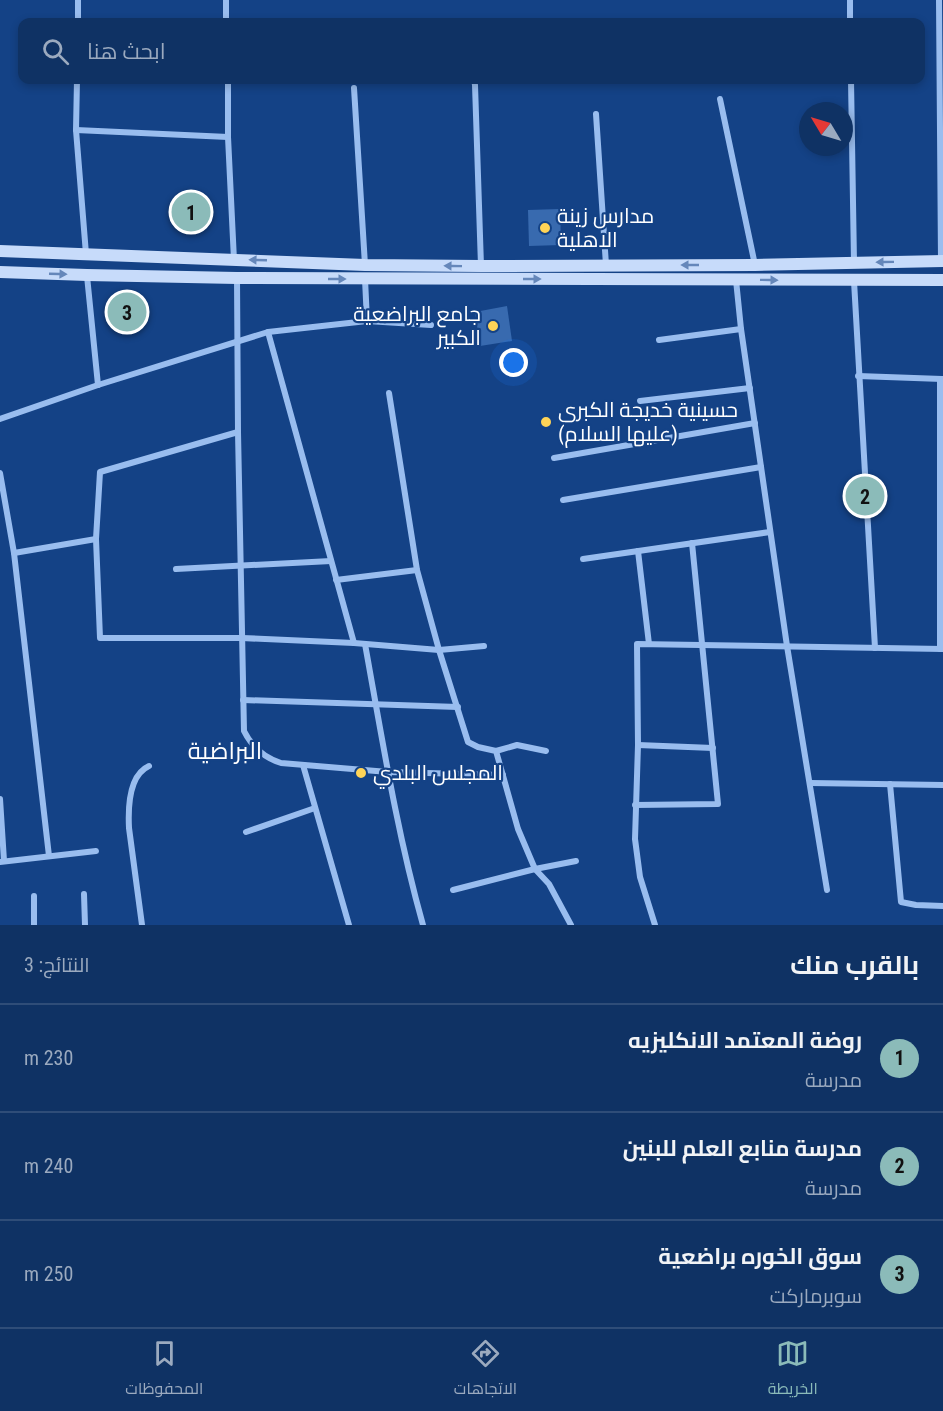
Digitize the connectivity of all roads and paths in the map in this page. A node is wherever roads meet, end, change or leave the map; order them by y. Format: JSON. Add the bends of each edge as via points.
{"nodes":[{"id":1,"x":78,"y":0,"type":"edge"},
{"id":2,"x":226,"y":0,"type":"edge"},
{"id":3,"x":850,"y":0,"type":"edge"},
{"id":4,"x":939,"y":0,"type":"edge"},
{"id":5,"x":78,"y":18,"type":"edge"},
{"id":6,"x":226,"y":18,"type":"edge"},
{"id":7,"x":850,"y":18,"type":"edge"},
{"id":8,"x":77,"y":84,"type":"edge"},
{"id":9,"x":228,"y":84,"type":"edge"},
{"id":10,"x":475,"y":84,"type":"edge"},
{"id":11,"x":851,"y":84,"type":"edge"},
{"id":12,"x":354,"y":88,"type":"dead end"},
{"id":13,"x":720,"y":99,"type":"dead end"},
{"id":14,"x":596,"y":114,"type":"dead end"},
{"id":15,"x":76,"y":130,"type":"junction"},
{"id":16,"x":228,"y":137,"type":"junction"},
{"id":17,"x":0,"y":251,"type":"edge"},
{"id":18,"x":32,"y":252,"type":"junction"},
{"id":19,"x":86,"y":254,"type":"junction"},
{"id":20,"x":234,"y":260,"type":"junction"},
{"id":21,"x":942,"y":261,"type":"edge"},
{"id":22,"x":854,"y":262,"type":"junction"},
{"id":23,"x":365,"y":265,"type":"junction"},
{"id":24,"x":606,"y":265,"type":"junction"},
{"id":25,"x":755,"y":265,"type":"junction"},
{"id":26,"x":481,"y":266,"type":"junction"},
{"id":27,"x":0,"y":272,"type":"edge"},
{"id":28,"x":31,"y":273,"type":"junction"},
{"id":29,"x":87,"y":275,"type":"junction"},
{"id":30,"x":237,"y":278,"type":"junction"},
{"id":31,"x":365,"y":279,"type":"junction"},
{"id":32,"x":736,"y":280,"type":"junction"},
{"id":33,"x":943,"y":280,"type":"edge"},
{"id":34,"x":854,"y":281,"type":"junction"},
{"id":35,"x":367,"y":321,"type":"junction"},
{"id":36,"x":431,"y":325,"type":"dead end"},
{"id":37,"x":741,"y":329,"type":"junction"},
{"id":38,"x":268,"y":332,"type":"junction"},
{"id":39,"x":659,"y":340,"type":"dead end"},
{"id":40,"x":237,"y":341,"type":"junction"},
{"id":41,"x":858,"y":376,"type":"junction"},
{"id":42,"x":941,"y":379,"type":"edge"},
{"id":43,"x":98,"y":386,"type":"junction"},
{"id":44,"x":750,"y":388,"type":"junction"},
{"id":45,"x":389,"y":393,"type":"dead end"},
{"id":46,"x":639,"y":401,"type":"dead end"},
{"id":47,"x":0,"y":419,"type":"edge"},
{"id":48,"x":755,"y":423,"type":"junction"},
{"id":49,"x":238,"y":432,"type":"junction"},
{"id":50,"x":554,"y":458,"type":"dead end"},
{"id":51,"x":761,"y":467,"type":"junction"},
{"id":52,"x":0,"y":473,"type":"edge"},
{"id":53,"x":1,"y":494,"type":"edge"},
{"id":54,"x":563,"y":500,"type":"dead end"},
{"id":55,"x":770,"y":532,"type":"junction"},
{"id":56,"x":96,"y":539,"type":"junction"},
{"id":57,"x":692,"y":543,"type":"junction"},
{"id":58,"x":638,"y":551,"type":"junction"},
{"id":59,"x":14,"y":553,"type":"junction"},
{"id":60,"x":583,"y":558,"type":"dead end"},
{"id":61,"x":331,"y":561,"type":"junction"},
{"id":62,"x":241,"y":566,"type":"junction"},
{"id":63,"x":176,"y":569,"type":"dead end"},
{"id":64,"x":417,"y":570,"type":"junction"},
{"id":65,"x":336,"y":580,"type":"junction"},
{"id":66,"x":242,"y":638,"type":"junction"},
{"id":67,"x":354,"y":643,"type":"junction"},
{"id":68,"x":365,"y":644,"type":"junction"},
{"id":69,"x":649,"y":644,"type":"junction"},
{"id":70,"x":701,"y":645,"type":"junction"},
{"id":71,"x":484,"y":646,"type":"dead end"},
{"id":72,"x":787,"y":646,"type":"junction"},
{"id":73,"x":875,"y":648,"type":"junction"},
{"id":74,"x":941,"y":649,"type":"edge"},
{"id":75,"x":439,"y":650,"type":"junction"},
{"id":76,"x":243,"y":700,"type":"junction"},
{"id":77,"x":376,"y":703,"type":"junction"},
{"id":78,"x":458,"y":707,"type":"junction"},
{"id":79,"x":638,"y":745,"type":"junction"},
{"id":80,"x":713,"y":748,"type":"junction"},
{"id":81,"x":496,"y":751,"type":"junction"},
{"id":82,"x":546,"y":751,"type":"dead end"},
{"id":83,"x":303,"y":765,"type":"junction"},
{"id":84,"x":150,"y":766,"type":"dead end"},
{"id":85,"x":388,"y":772,"type":"junction"},
{"id":86,"x":503,"y":775,"type":"junction"},
{"id":87,"x":810,"y":783,"type":"junction"},
{"id":88,"x":890,"y":784,"type":"junction"},
{"id":89,"x":943,"y":785,"type":"edge"},
{"id":90,"x":0,"y":799,"type":"edge"},
{"id":91,"x":635,"y":805,"type":"junction"},
{"id":92,"x":315,"y":808,"type":"junction"},
{"id":93,"x":246,"y":832,"type":"dead end"},
{"id":94,"x":96,"y":850,"type":"dead end"},
{"id":95,"x":49,"y":856,"type":"junction"},
{"id":96,"x":2,"y":861,"type":"edge"},
{"id":97,"x":576,"y":861,"type":"dead end"},
{"id":98,"x":535,"y":869,"type":"junction"},
{"id":99,"x":453,"y":890,"type":"dead end"},
{"id":100,"x":827,"y":890,"type":"dead end"},
{"id":101,"x":84,"y":894,"type":"dead end"},
{"id":102,"x":33,"y":896,"type":"dead end"},
{"id":103,"x":943,"y":906,"type":"edge"},
{"id":104,"x":34,"y":925,"type":"edge"},
{"id":105,"x":85,"y":925,"type":"edge"},
{"id":106,"x":142,"y":925,"type":"edge"},
{"id":107,"x":350,"y":925,"type":"edge"},
{"id":108,"x":423,"y":925,"type":"edge"},
{"id":109,"x":571,"y":925,"type":"edge"},
{"id":110,"x":655,"y":925,"type":"edge"}],
"edges":[{"from":1,"to":5,"type":"street"},
{"from":2,"to":6,"type":"street"},
{"from":3,"to":7,"type":"street"},
{"from":4,"to":21,"type":"street"},
{"from":8,"to":15,"type":"street"},
{"from":9,"to":16,"type":"street"},
{"from":10,"to":26,"type":"street"},
{"from":11,"to":22,"type":"street"},
{"from":12,"to":23,"type":"street"},
{"from":13,"to":25,"type":"street"},
{"from":14,"to":24,"type":"street"},
{"from":15,"to":16,"type":"street"},
{"from":15,"to":19,"type":"street"},
{"from":16,"to":20,"type":"street"},
{"from":17,"to":18,"type":"main road"},
{"from":18,"to":19,"type":"main road"},
{"from":18,"to":28,"type":"main road"},
{"from":19,"to":20,"type":"main road"},
{"from":23,"to":20,"type":"main road","one_way":true},
{"from":21,"to":22,"type":"main road","one_way":true},
{"from":22,"to":25,"type":"main road"},
{"from":22,"to":34,"type":"main road"},
{"from":26,"to":23,"type":"main road","one_way":true},
{"from":25,"to":24,"type":"main road","one_way":true},
{"from":24,"to":26,"type":"main road"},
{"from":27,"to":28,"type":"main road"},
{"from":28,"to":29,"type":"main road","one_way":true},
{"from":29,"to":30,"type":"main road"},
{"from":29,"to":43,"type":"street"},
{"from":30,"to":31,"type":"main road","one_way":true},
{"from":30,"to":40,"type":"street"},
{"from":31,"to":32,"type":"main road","one_way":true},
{"from":31,"to":35,"type":"street"},
{"from":32,"to":34,"type":"main road","one_way":true},
{"from":32,"to":37,"type":"street"},
{"from":33,"to":34,"type":"main road"},
{"from":34,"to":41,"type":"street"},
{"from":35,"to":36,"type":"street"},
{"from":35,"to":38,"type":"street"},
{"from":37,"to":39,"type":"street"},
{"from":37,"to":44,"type":"street"},
{"from":38,"to":40,"type":"street"},
{"from":38,"to":61,"type":"street"},
{"from":40,"to":43,"type":"street"},
{"from":40,"to":49,"type":"street"},
{"from":41,"to":42,"type":"street"},
{"from":41,"to":73,"type":"street"},
{"from":42,"to":74,"type":"street"},
{"from":43,"to":47,"type":"street"},
{"from":44,"to":46,"type":"street"},
{"from":44,"to":48,"type":"street"},
{"from":45,"to":64,"type":"street"},
{"from":48,"to":50,"type":"street"},
{"from":48,"to":51,"type":"street"},
{"from":49,"to":56,"type":"street","via":[[100,472]]},
{"from":49,"to":62,"type":"street"},
{"from":51,"to":54,"type":"street"},
{"from":51,"to":55,"type":"street"},
{"from":52,"to":53,"type":"street"},
{"from":53,"to":59,"type":"street"},
{"from":55,"to":57,"type":"street"},
{"from":55,"to":72,"type":"street"},
{"from":56,"to":59,"type":"street"},
{"from":56,"to":66,"type":"street","via":[[100,638]]},
{"from":57,"to":58,"type":"street"},
{"from":57,"to":70,"type":"street"},
{"from":58,"to":60,"type":"street"},
{"from":58,"to":69,"type":"street"},
{"from":59,"to":95,"type":"street"},
{"from":61,"to":62,"type":"street"},
{"from":61,"to":65,"type":"street"},
{"from":62,"to":63,"type":"street"},
{"from":62,"to":66,"type":"street"},
{"from":64,"to":65,"type":"street"},
{"from":64,"to":75,"type":"street"},
{"from":65,"to":67,"type":"street"},
{"from":66,"to":67,"type":"street"},
{"from":66,"to":76,"type":"street"},
{"from":67,"to":68,"type":"street"},
{"from":68,"to":75,"type":"street"},
{"from":68,"to":77,"type":"street"},
{"from":69,"to":70,"type":"street"},
{"from":69,"to":79,"type":"street","via":[[637,644]]},
{"from":70,"to":72,"type":"street"},
{"from":70,"to":80,"type":"street"},
{"from":71,"to":75,"type":"street"},
{"from":72,"to":73,"type":"street"},
{"from":72,"to":87,"type":"street"},
{"from":73,"to":74,"type":"street"},
{"from":75,"to":78,"type":"street"},
{"from":76,"to":77,"type":"street"},
{"from":76,"to":83,"type":"street","via":[[244,731],[254,746],[281,764]]},
{"from":77,"to":78,"type":"street"},
{"from":77,"to":85,"type":"street"},
{"from":78,"to":81,"type":"street","via":[[468,742]]},
{"from":79,"to":80,"type":"street"},
{"from":79,"to":91,"type":"street"},
{"from":80,"to":91,"type":"street","via":[[718,804]]},
{"from":81,"to":82,"type":"street","via":[[517,745]]},
{"from":81,"to":86,"type":"street"},
{"from":83,"to":85,"type":"street"},
{"from":83,"to":92,"type":"street"},
{"from":84,"to":106,"type":"street","via":[[136,778],[129,815]]},
{"from":85,"to":86,"type":"street"},
{"from":85,"to":108,"type":"street"},
{"from":86,"to":98,"type":"street","via":[[518,829]]},
{"from":87,"to":88,"type":"street"},
{"from":87,"to":100,"type":"street"},
{"from":88,"to":89,"type":"street"},
{"from":88,"to":103,"type":"street","via":[[901,902]]},
{"from":90,"to":96,"type":"street"},
{"from":91,"to":110,"type":"street","via":[[640,877]]},
{"from":92,"to":93,"type":"street"},
{"from":92,"to":107,"type":"street"},
{"from":94,"to":95,"type":"street"},
{"from":95,"to":96,"type":"street"},
{"from":97,"to":98,"type":"street"},
{"from":98,"to":99,"type":"street"},
{"from":98,"to":109,"type":"street","via":[[549,884]]},
{"from":101,"to":105,"type":"street"},
{"from":102,"to":104,"type":"street"}]}
